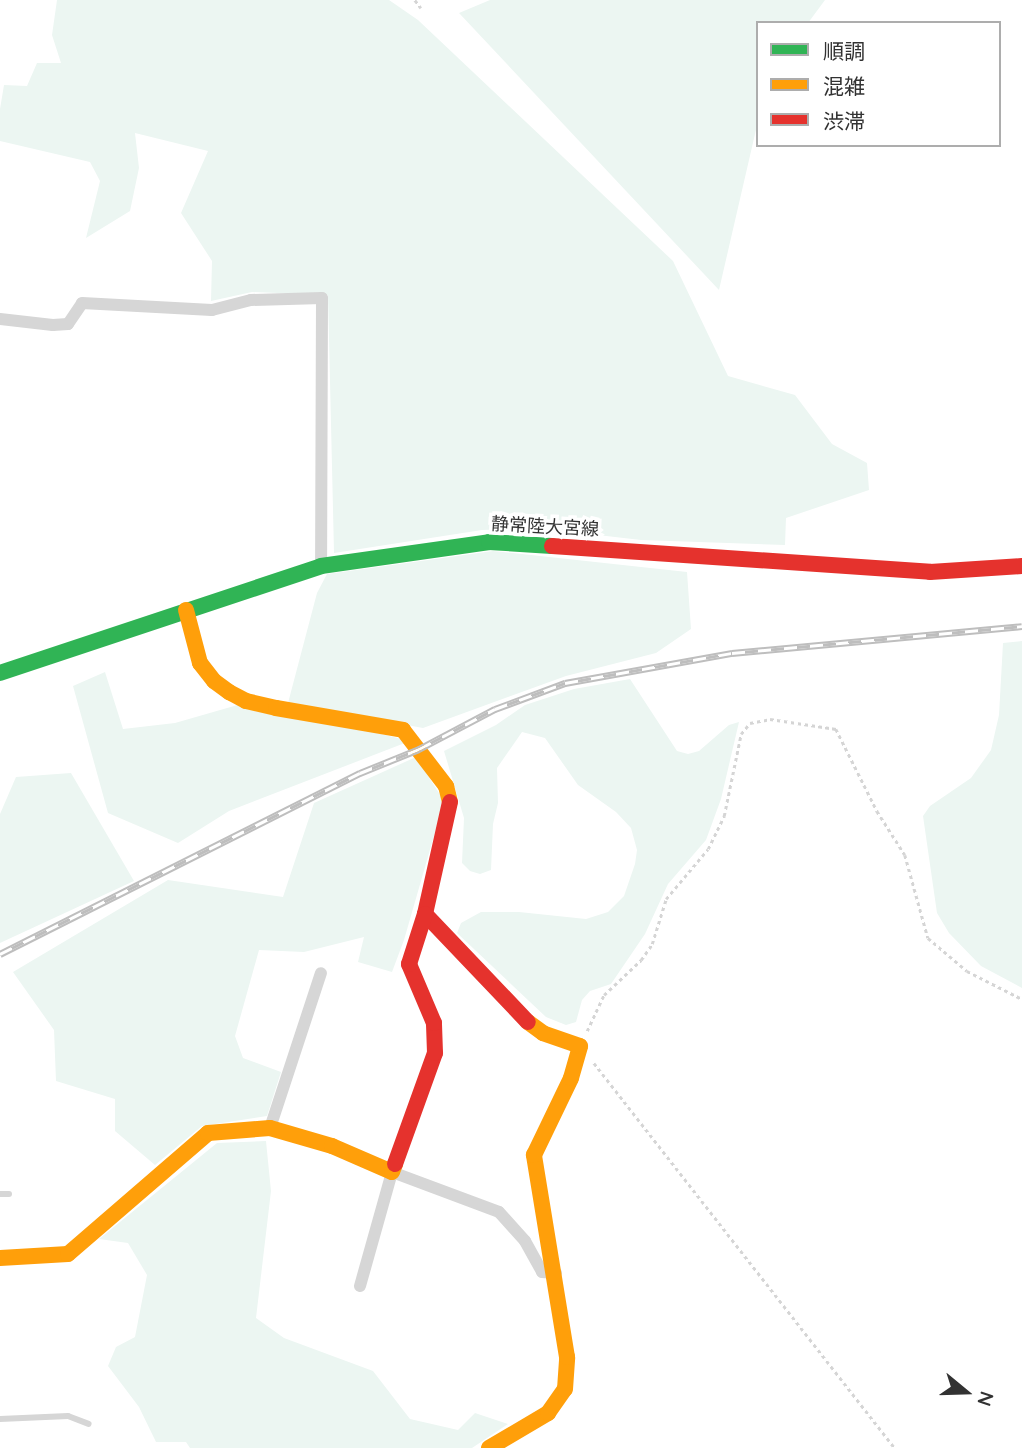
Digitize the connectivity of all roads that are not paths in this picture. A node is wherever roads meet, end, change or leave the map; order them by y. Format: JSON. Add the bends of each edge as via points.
{"nodes":[{"id":1,"x":0,"y":319,"type":"edge"},
{"id":2,"x":321,"y":566,"type":"junction"},
{"id":3,"x":1022,"y":566,"type":"edge"},
{"id":4,"x":186,"y":610,"type":"junction"},
{"id":5,"x":0,"y":673,"type":"edge"},
{"id":6,"x":425,"y":914,"type":"junction"},
{"id":7,"x":321,"y":973,"type":"dead end"},
{"id":8,"x":270,"y":1128,"type":"junction"},
{"id":9,"x":392,"y":1172,"type":"junction"},
{"id":10,"x":0,"y":1194,"type":"edge"},
{"id":11,"x":9,"y":1194,"type":"dead end"},
{"id":12,"x":0,"y":1258,"type":"edge"},
{"id":13,"x":556,"y":1273,"type":"junction"},
{"id":14,"x":360,"y":1286,"type":"dead end"},
{"id":15,"x":0,"y":1419,"type":"edge"},
{"id":16,"x":89,"y":1424,"type":"dead end"},
{"id":17,"x":489,"y":1448,"type":"edge"}],
"edges":[{"from":1,"to":2,"type":"street","via":[[68,324],[82,303],[212,310],[250,300],[322,298]]},
{"from":2,"to":3,"type":"street","name":"静常陸大宮線","via":[[489,542],[930,572]]},
{"from":2,"to":4,"type":"street","name":"静常陸大宮線"},
{"from":4,"to":5,"type":"street","name":"静常陸大宮線"},
{"from":4,"to":6,"type":"street","via":[[200,663],[229,692],[276,708],[403,730],[436,769],[451,807]]},
{"from":6,"to":9,"type":"street","via":[[408,964],[434,1023],[435,1053]]},
{"from":6,"to":13,"type":"street","via":[[519,1016],[543,1033],[580,1046],[571,1078],[534,1155]]},
{"from":7,"to":8,"type":"street"},
{"from":8,"to":9,"type":"street","via":[[332,1146]]},
{"from":8,"to":12,"type":"street","via":[[208,1133],[68,1254]]},
{"from":9,"to":13,"type":"street","via":[[499,1212],[542,1272]]},
{"from":9,"to":14,"type":"street"},
{"from":10,"to":11,"type":"lane"},
{"from":13,"to":17,"type":"street","via":[[567,1357],[565,1390],[548,1413]]},
{"from":15,"to":16,"type":"lane","via":[[68,1416]]}]}
